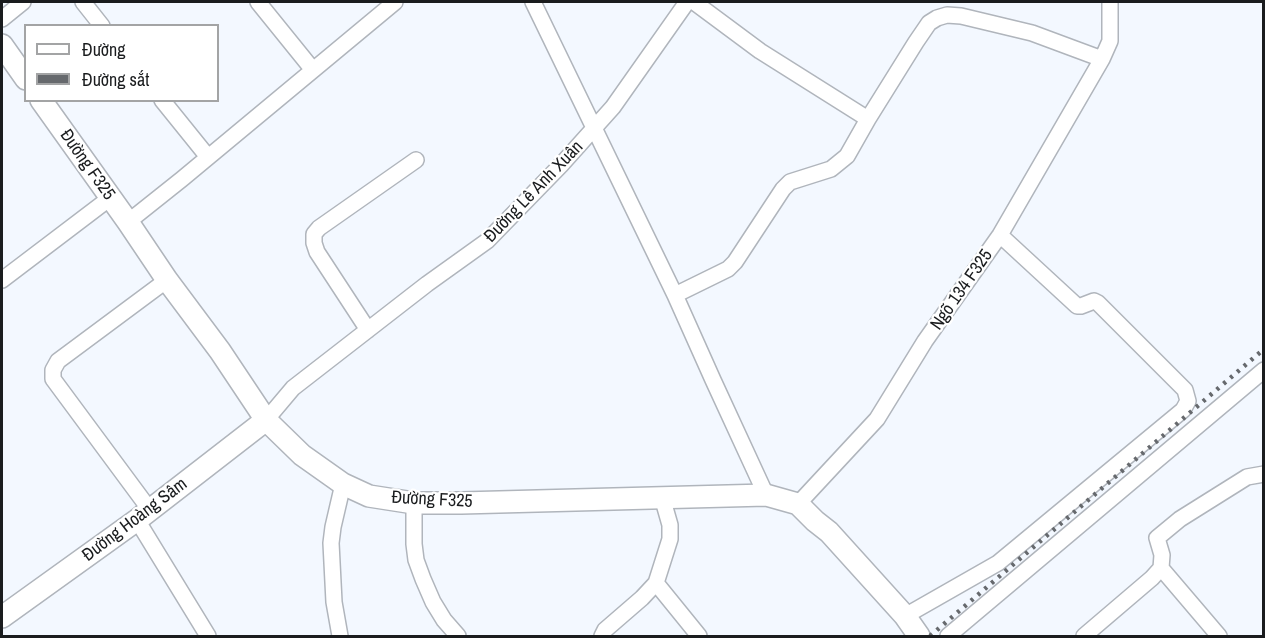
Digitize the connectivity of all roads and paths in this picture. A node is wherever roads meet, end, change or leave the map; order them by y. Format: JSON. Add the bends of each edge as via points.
{"nodes":[{"id":1,"x":23,"y":2,"type":"edge"},
{"id":2,"x":83,"y":2,"type":"edge"},
{"id":3,"x":258,"y":2,"type":"edge"},
{"id":4,"x":395,"y":2,"type":"edge"},
{"id":5,"x":533,"y":2,"type":"edge"},
{"id":6,"x":687,"y":2,"type":"edge"},
{"id":7,"x":694,"y":2,"type":"edge"},
{"id":8,"x":1110,"y":2,"type":"edge"},
{"id":9,"x":2,"y":19,"type":"edge"},
{"id":10,"x":100,"y":24,"type":"edge"},
{"id":11,"x":2,"y":45,"type":"edge"},
{"id":12,"x":1102,"y":59,"type":"junction"},
{"id":13,"x":313,"y":70,"type":"junction"},
{"id":14,"x":24,"y":76,"type":"edge"},
{"id":15,"x":42,"y":102,"type":"edge"},
{"id":16,"x":164,"y":102,"type":"edge"},
{"id":17,"x":868,"y":118,"type":"junction"},
{"id":18,"x":594,"y":129,"type":"junction"},
{"id":19,"x":208,"y":157,"type":"junction"},
{"id":20,"x":416,"y":160,"type":"dead end"},
{"id":21,"x":110,"y":198,"type":"junction"},
{"id":22,"x":128,"y":222,"type":"junction"},
{"id":23,"x":1000,"y":235,"type":"junction"},
{"id":24,"x":2,"y":280,"type":"edge"},
{"id":25,"x":166,"y":280,"type":"junction"},
{"id":26,"x":675,"y":295,"type":"junction"},
{"id":27,"x":368,"y":330,"type":"junction"},
{"id":28,"x":1263,"y":370,"type":"edge"},
{"id":29,"x":266,"y":420,"type":"junction"},
{"id":30,"x":1263,"y":474,"type":"edge"},
{"id":31,"x":343,"y":484,"type":"junction"},
{"id":32,"x":766,"y":495,"type":"junction"},
{"id":33,"x":662,"y":497,"type":"junction"},
{"id":34,"x":414,"y":503,"type":"junction"},
{"id":35,"x":798,"y":504,"type":"junction"},
{"id":36,"x":143,"y":515,"type":"junction"},
{"id":37,"x":1161,"y":568,"type":"junction"},
{"id":38,"x":656,"y":583,"type":"junction"},
{"id":39,"x":905,"y":616,"type":"junction"},
{"id":40,"x":2,"y":617,"type":"edge"},
{"id":41,"x":208,"y":636,"type":"edge"},
{"id":42,"x":340,"y":636,"type":"edge"},
{"id":43,"x":457,"y":636,"type":"edge"},
{"id":44,"x":602,"y":636,"type":"edge"},
{"id":45,"x":699,"y":636,"type":"edge"},
{"id":46,"x":919,"y":636,"type":"edge"},
{"id":47,"x":948,"y":636,"type":"edge"},
{"id":48,"x":1084,"y":636,"type":"edge"},
{"id":49,"x":1219,"y":636,"type":"edge"}],
"edges":[{"from":1,"to":9,"type":"street"},
{"from":2,"to":10,"type":"street"},
{"from":3,"to":13,"type":"street"},
{"from":4,"to":13,"type":"street"},
{"from":5,"to":18,"type":"street"},
{"from":6,"to":18,"type":"street","name":"Đường Lê Anh Xuân"},
{"from":7,"to":17,"type":"street","via":[[760,51]]},
{"from":8,"to":12,"type":"street","name":"Ngõ 134 F325","via":[[1110,41]]},
{"from":11,"to":14,"type":"main road"},
{"from":12,"to":17,"type":"street","via":[[1032,33],[947,15],[929,23]]},
{"from":12,"to":23,"type":"street","name":"Ngõ 134 F325"},
{"from":13,"to":19,"type":"street"},
{"from":15,"to":21,"type":"main road","name":"Đường F325"},
{"from":16,"to":19,"type":"street"},
{"from":17,"to":26,"type":"street","via":[[847,156],[831,170],[800,178],[783,189],[728,269]]},
{"from":18,"to":26,"type":"street"},
{"from":18,"to":27,"type":"street","name":"Đường Lê Anh Xuân","via":[[487,241]]},
{"from":19,"to":22,"type":"street"},
{"from":20,"to":27,"type":"street","via":[[314,234],[317,252]]},
{"from":21,"to":22,"type":"main road","name":"Đường F325"},
{"from":21,"to":24,"type":"street"},
{"from":22,"to":25,"type":"main road","name":"Đường F325"},
{"from":23,"to":35,"type":"street","name":"Ngõ 134 F325","via":[[925,341],[877,419]]},
{"from":23,"to":39,"type":"street","via":[[1077,306],[1098,303],[1185,390],[1188,401],[1183,410],[998,563]]},
{"from":25,"to":29,"type":"main road","name":"Đường F325"},
{"from":25,"to":36,"type":"street","via":[[58,361],[53,370],[54,379]]},
{"from":26,"to":32,"type":"street"},
{"from":27,"to":29,"type":"street","name":"Đường Lê Anh Xuân","via":[[293,388]]},
{"from":28,"to":47,"type":"street"},
{"from":29,"to":31,"type":"main road","name":"Đường F325","via":[[302,455]]},
{"from":29,"to":36,"type":"main road","name":"Đường Hoàng Sâm"},
{"from":30,"to":37,"type":"street","via":[[1247,477],[1157,538]]},
{"from":31,"to":34,"type":"main road","name":"Đường F325","via":[[369,495]]},
{"from":31,"to":42,"type":"street","via":[[331,543]]},
{"from":32,"to":33,"type":"main road","name":"Đường F325"},
{"from":32,"to":35,"type":"main road","name":"Đường F325"},
{"from":33,"to":34,"type":"main road","name":"Đường F325"},
{"from":33,"to":38,"type":"street","via":[[670,539]]},
{"from":34,"to":43,"type":"street","via":[[416,560],[433,602]]},
{"from":35,"to":39,"type":"main road","name":"Đường F325","via":[[830,532]]},
{"from":36,"to":40,"type":"main road","name":"Đường Hoàng Sâm"},
{"from":36,"to":41,"type":"street"},
{"from":37,"to":48,"type":"street"},
{"from":37,"to":49,"type":"street"},
{"from":38,"to":44,"type":"street"},
{"from":38,"to":45,"type":"street"},
{"from":39,"to":46,"type":"main road","name":"Đường F325"}]}
